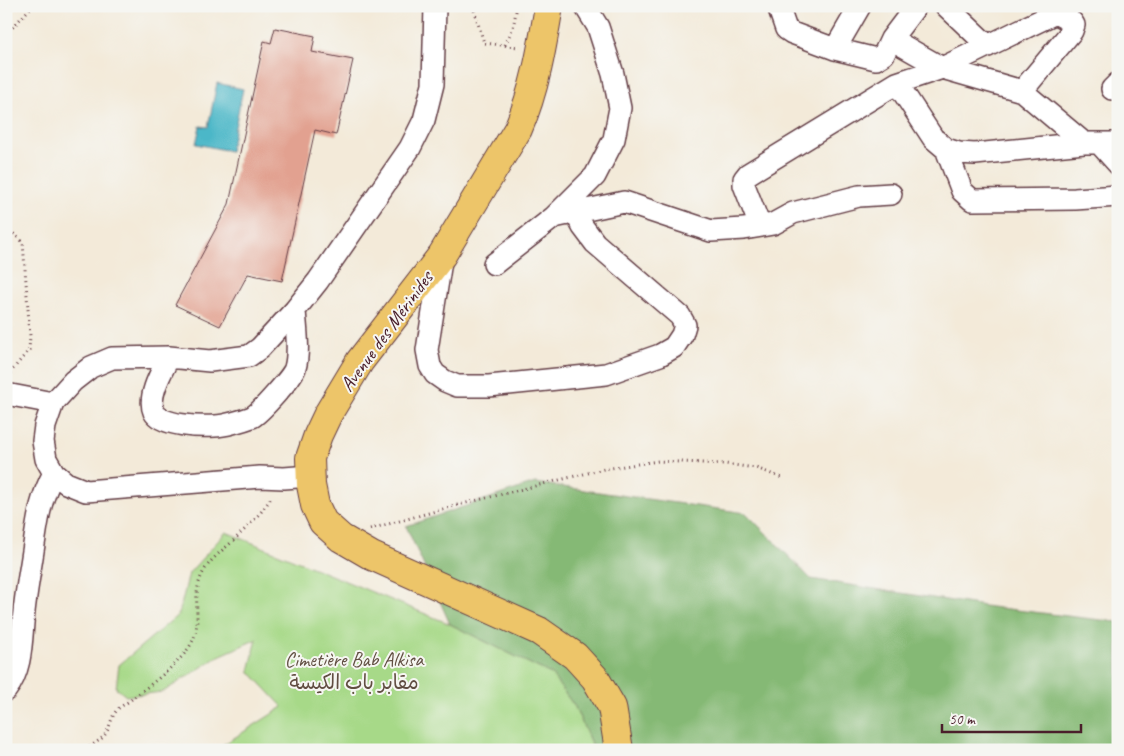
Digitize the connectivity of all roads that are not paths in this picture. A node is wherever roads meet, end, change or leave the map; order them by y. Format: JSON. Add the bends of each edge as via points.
{"nodes":[{"id":1,"x":435,"y":6,"type":"edge"},
{"id":2,"x":549,"y":6,"type":"edge"},
{"id":3,"x":585,"y":6,"type":"edge"},
{"id":4,"x":778,"y":6,"type":"edge"},
{"id":5,"x":860,"y":6,"type":"edge"},
{"id":6,"x":916,"y":6,"type":"edge"},
{"id":7,"x":946,"y":6,"type":"edge"},
{"id":8,"x":1057,"y":9,"type":"edge"},
{"id":9,"x":891,"y":39,"type":"junction"},
{"id":10,"x":988,"y":46,"type":"junction"},
{"id":11,"x":835,"y":49,"type":"junction"},
{"id":12,"x":942,"y":68,"type":"junction"},
{"id":13,"x":897,"y":83,"type":"junction"},
{"id":14,"x":1022,"y":91,"type":"junction"},
{"id":15,"x":1100,"y":143,"type":"edge"},
{"id":16,"x":946,"y":149,"type":"junction"},
{"id":17,"x":1118,"y":164,"type":"edge"},
{"id":18,"x":892,"y":194,"type":"dead end"},
{"id":19,"x":1118,"y":196,"type":"edge"},
{"id":20,"x":575,"y":212,"type":"junction"},
{"id":21,"x":554,"y":217,"type":"junction"},
{"id":22,"x":760,"y":226,"type":"junction"},
{"id":23,"x":442,"y":255,"type":"junction"},
{"id":24,"x":494,"y":264,"type":"dead end"},
{"id":25,"x":295,"y":310,"type":"junction"},
{"id":26,"x":169,"y":358,"type":"junction"},
{"id":27,"x":6,"y":394,"type":"edge"},
{"id":28,"x":53,"y":403,"type":"junction"},
{"id":29,"x":54,"y":473,"type":"junction"},
{"id":30,"x":296,"y":477,"type":"junction"},
{"id":31,"x":6,"y":690,"type":"edge"},
{"id":32,"x":618,"y":750,"type":"edge"}],
"edges":[{"from":1,"to":25,"type":"street","via":[[432,84],[424,120],[410,148]]},
{"from":2,"to":23,"type":"main road","name":"Avenue des Mérinides","via":[[530,97],[521,122]]},
{"from":3,"to":21,"type":"street","via":[[598,27],[620,108],[614,139],[595,176]]},
{"from":4,"to":11,"type":"street","via":[[786,29]]},
{"from":5,"to":11,"type":"street"},
{"from":6,"to":9,"type":"street"},
{"from":7,"to":10,"type":"street"},
{"from":8,"to":10,"type":"street"},
{"from":8,"to":14,"type":"street","via":[[1072,22],[1072,31]]},
{"from":9,"to":11,"type":"street","via":[[884,54],[876,59]]},
{"from":9,"to":12,"type":"street"},
{"from":10,"to":12,"type":"street"},
{"from":12,"to":13,"type":"street"},
{"from":12,"to":14,"type":"street"},
{"from":13,"to":16,"type":"street","via":[[933,138]]},
{"from":13,"to":22,"type":"street","via":[[748,174],[744,186]]},
{"from":14,"to":15,"type":"street"},
{"from":15,"to":16,"type":"street","via":[[975,154]]},
{"from":15,"to":17,"type":"street"},
{"from":16,"to":19,"type":"street","via":[[962,192],[972,200]]},
{"from":18,"to":22,"type":"street","via":[[859,196],[793,213],[773,224]]},
{"from":20,"to":21,"type":"street"},
{"from":20,"to":22,"type":"street","via":[[624,202],[711,231]]},
{"from":20,"to":23,"type":"street","via":[[595,243],[680,316],[685,325],[674,347],[606,374],[489,386],[457,386],[435,374],[427,350]]},
{"from":21,"to":24,"type":"street"},
{"from":23,"to":30,"type":"main road","name":"Avenue des Mérinides","via":[[360,361],[328,414],[310,458]]},
{"from":25,"to":26,"type":"street","via":[[249,356],[210,361]]},
{"from":25,"to":26,"type":"street","via":[[295,369],[280,390],[254,416],[217,426],[179,424],[160,418],[154,411],[154,390]]},
{"from":26,"to":28,"type":"street","via":[[112,358],[91,367]]},
{"from":27,"to":28,"type":"street"},
{"from":28,"to":29,"type":"street","via":[[43,441],[46,459]]},
{"from":29,"to":30,"type":"street","via":[[66,483],[86,491]]},
{"from":29,"to":31,"type":"street","via":[[44,490],[40,507],[19,663]]},
{"from":30,"to":32,"type":"main road","name":"Avenue des Mérinides","via":[[323,522],[341,538],[372,556],[539,631],[574,656],[595,678],[612,707]]}]}
